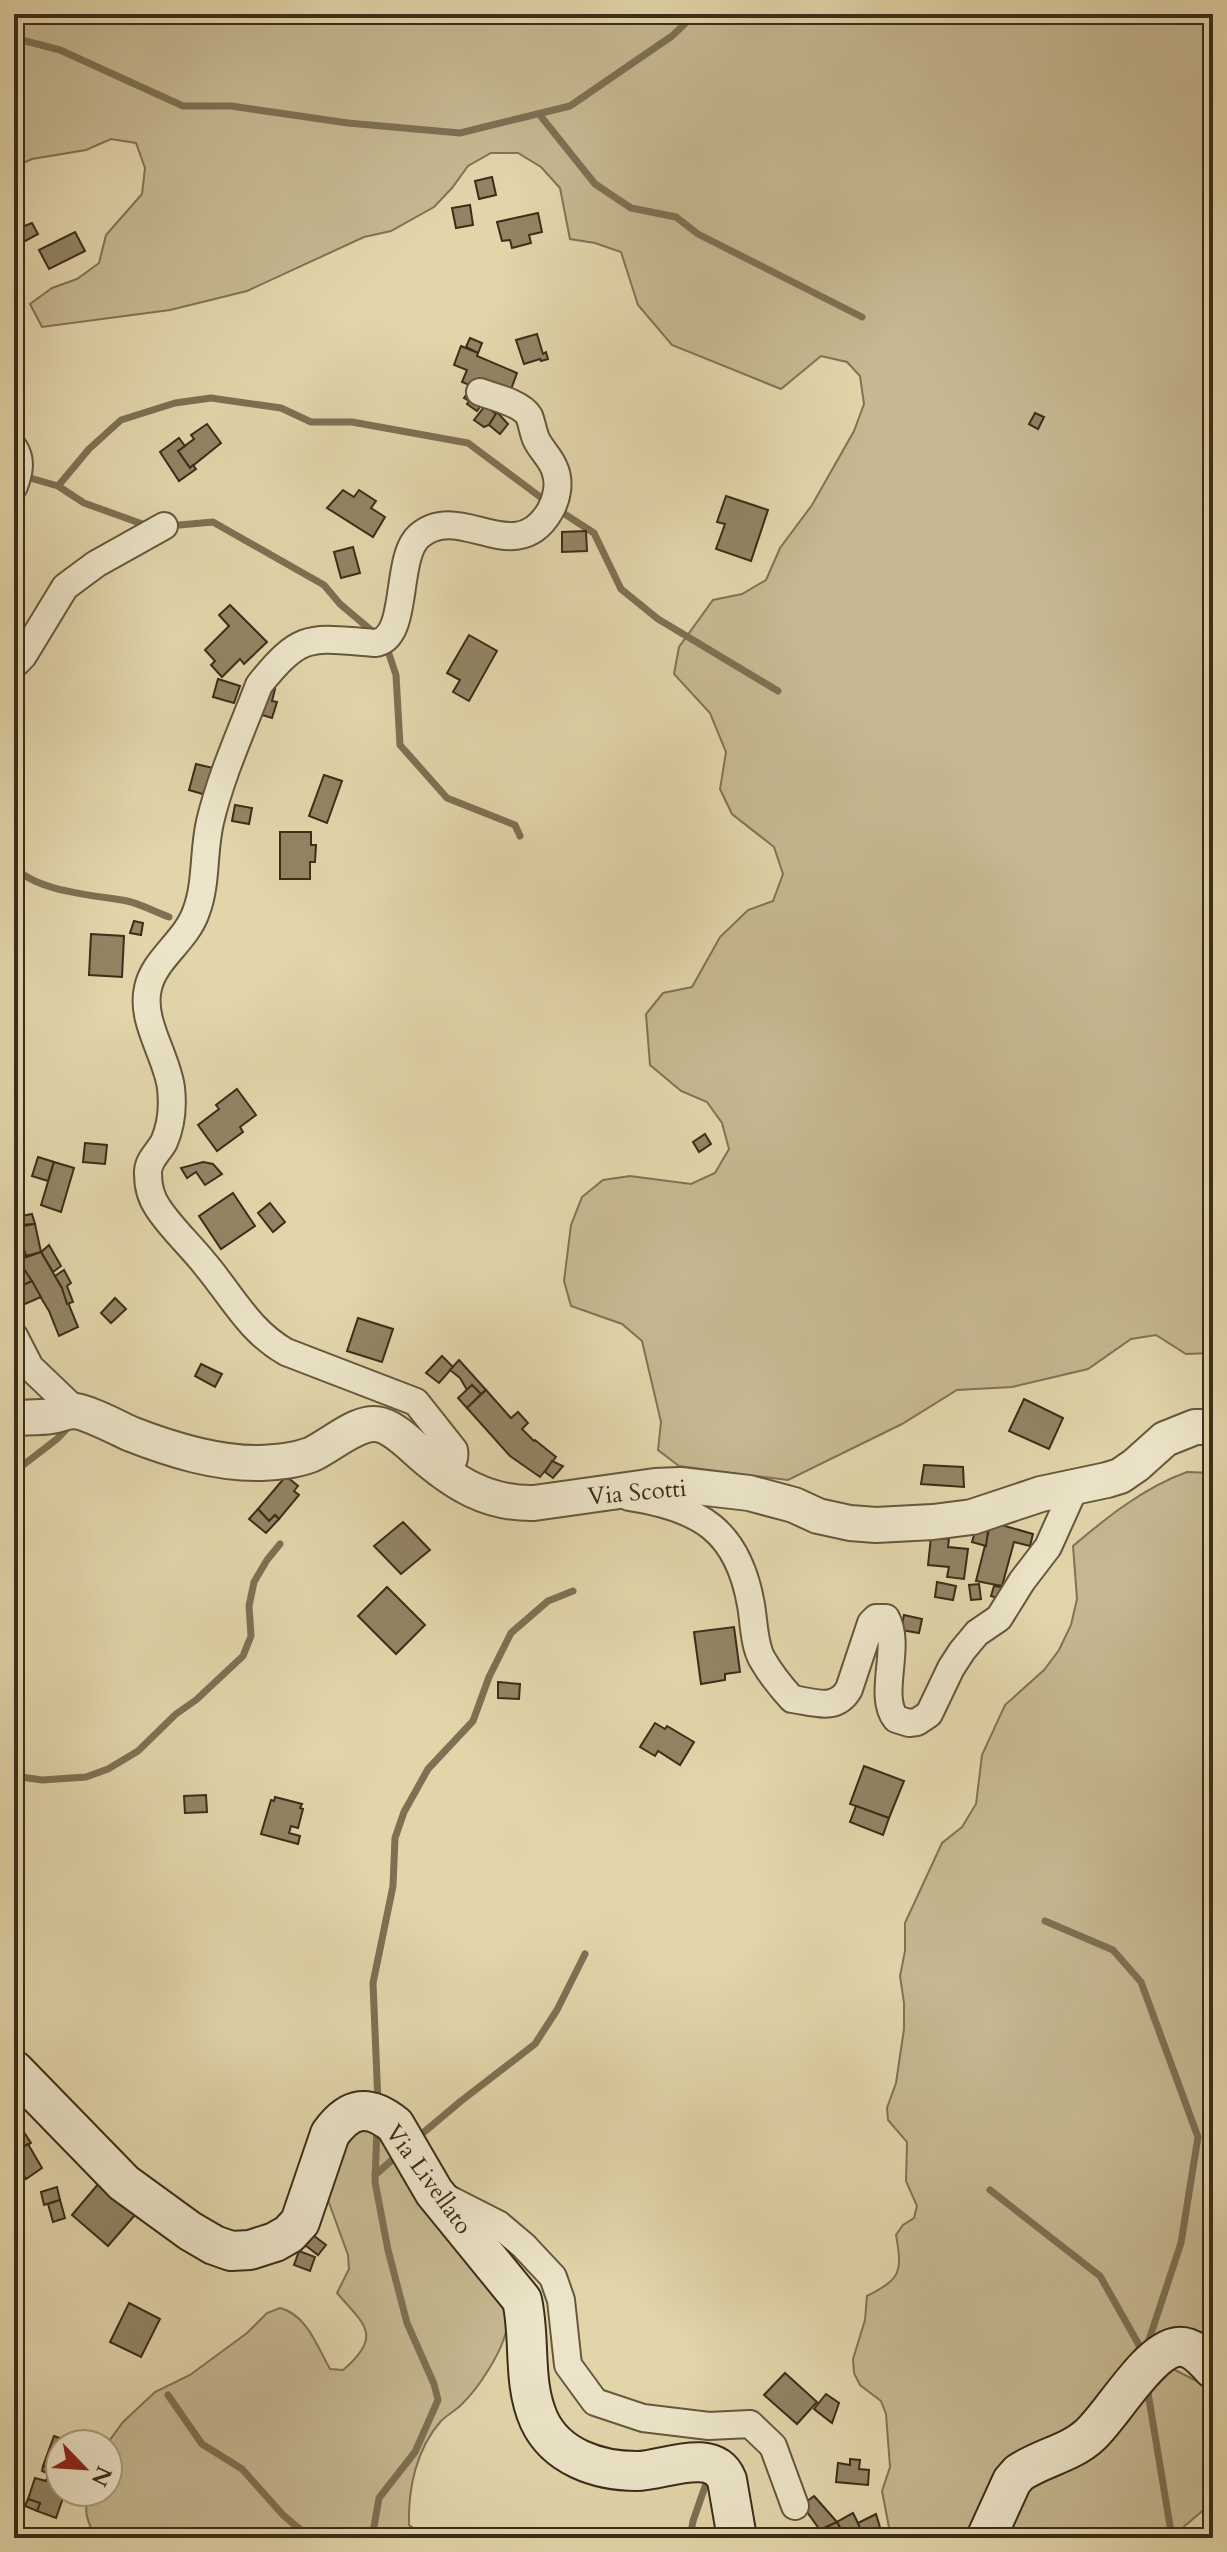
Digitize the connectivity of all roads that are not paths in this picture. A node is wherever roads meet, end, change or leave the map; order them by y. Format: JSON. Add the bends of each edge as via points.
{"nodes":[{"id":1,"x":480,"y":392,"type":"dead end"},
{"id":2,"x":14,"y":448,"type":"edge"},
{"id":3,"x":14,"y":486,"type":"edge"},
{"id":4,"x":164,"y":526,"type":"dead end"},
{"id":5,"x":14,"y":665,"type":"edge"},
{"id":6,"x":14,"y":1336,"type":"edge"},
{"id":7,"x":76,"y":1411,"type":"junction"},
{"id":8,"x":14,"y":1418,"type":"edge"},
{"id":9,"x":1213,"y":1427,"type":"edge"},
{"id":10,"x":440,"y":1471,"type":"junction"},
{"id":11,"x":1075,"y":1487,"type":"junction"},
{"id":12,"x":602,"y":1493,"type":"junction"},
{"id":13,"x":14,"y":2070,"type":"edge"},
{"id":14,"x":434,"y":2192,"type":"junction"},
{"id":15,"x":1213,"y":2369,"type":"edge"},
{"id":16,"x":795,"y":2506,"type":"dead end"},
{"id":17,"x":737,"y":2538,"type":"edge"},
{"id":18,"x":986,"y":2538,"type":"edge"}],
"edges":[{"from":1,"to":10,"type":"street","via":[[528,414],[557,475],[551,509],[524,536],[432,528],[409,548],[396,621],[387,638],[375,643],[307,640],[269,672],[259,685],[215,803],[195,915],[152,977],[147,998],[172,1099],[167,1133],[148,1166],[157,1207],[268,1342],[416,1402],[454,1450],[451,1465]]},
{"from":2,"to":3,"type":"street","via":[[20,471]]},
{"from":4,"to":5,"type":"street","via":[[65,587]]},
{"from":6,"to":7,"type":"street","via":[[30,1367]]},
{"from":7,"to":8,"type":"street"},
{"from":7,"to":10,"type":"street","name":"Via Scotti","via":[[147,1440],[214,1460],[246,1463],[308,1456],[360,1426],[379,1424]]},
{"from":9,"to":11,"type":"street","name":"Via Scotti","via":[[1179,1432],[1120,1476]]},
{"from":10,"to":12,"type":"street","name":"Via Scotti","via":[[493,1500],[514,1503]]},
{"from":11,"to":12,"type":"street","name":"Via Scotti","via":[[972,1517],[876,1525],[832,1520],[749,1493],[701,1486]]},
{"from":11,"to":12,"type":"street","via":[[1048,1547],[999,1618],[962,1651],[929,1714],[909,1723],[896,1719],[889,1707],[891,1633],[886,1618],[871,1623],[843,1698],[828,1705],[792,1699],[760,1657],[743,1570],[723,1539],[703,1520],[677,1507]]},
{"from":13,"to":14,"type":"main road","name":"Via Livellato","via":[[124,2183],[190,2231],[231,2251],[275,2242],[300,2222],[330,2134],[338,2122],[359,2111],[378,2113],[395,2125]]},
{"from":14,"to":16,"type":"street","via":[[498,2224],[553,2277],[561,2300],[568,2365],[595,2402],[643,2418],[709,2426],[750,2424],[773,2446]]},
{"from":14,"to":17,"type":"main road","name":"Via Livellato","via":[[522,2300],[532,2400],[551,2441],[589,2463],[617,2469],[710,2463],[727,2480]]},
{"from":15,"to":18,"type":"main road","via":[[1187,2348],[1158,2355],[1090,2435],[1019,2473]]}]}
